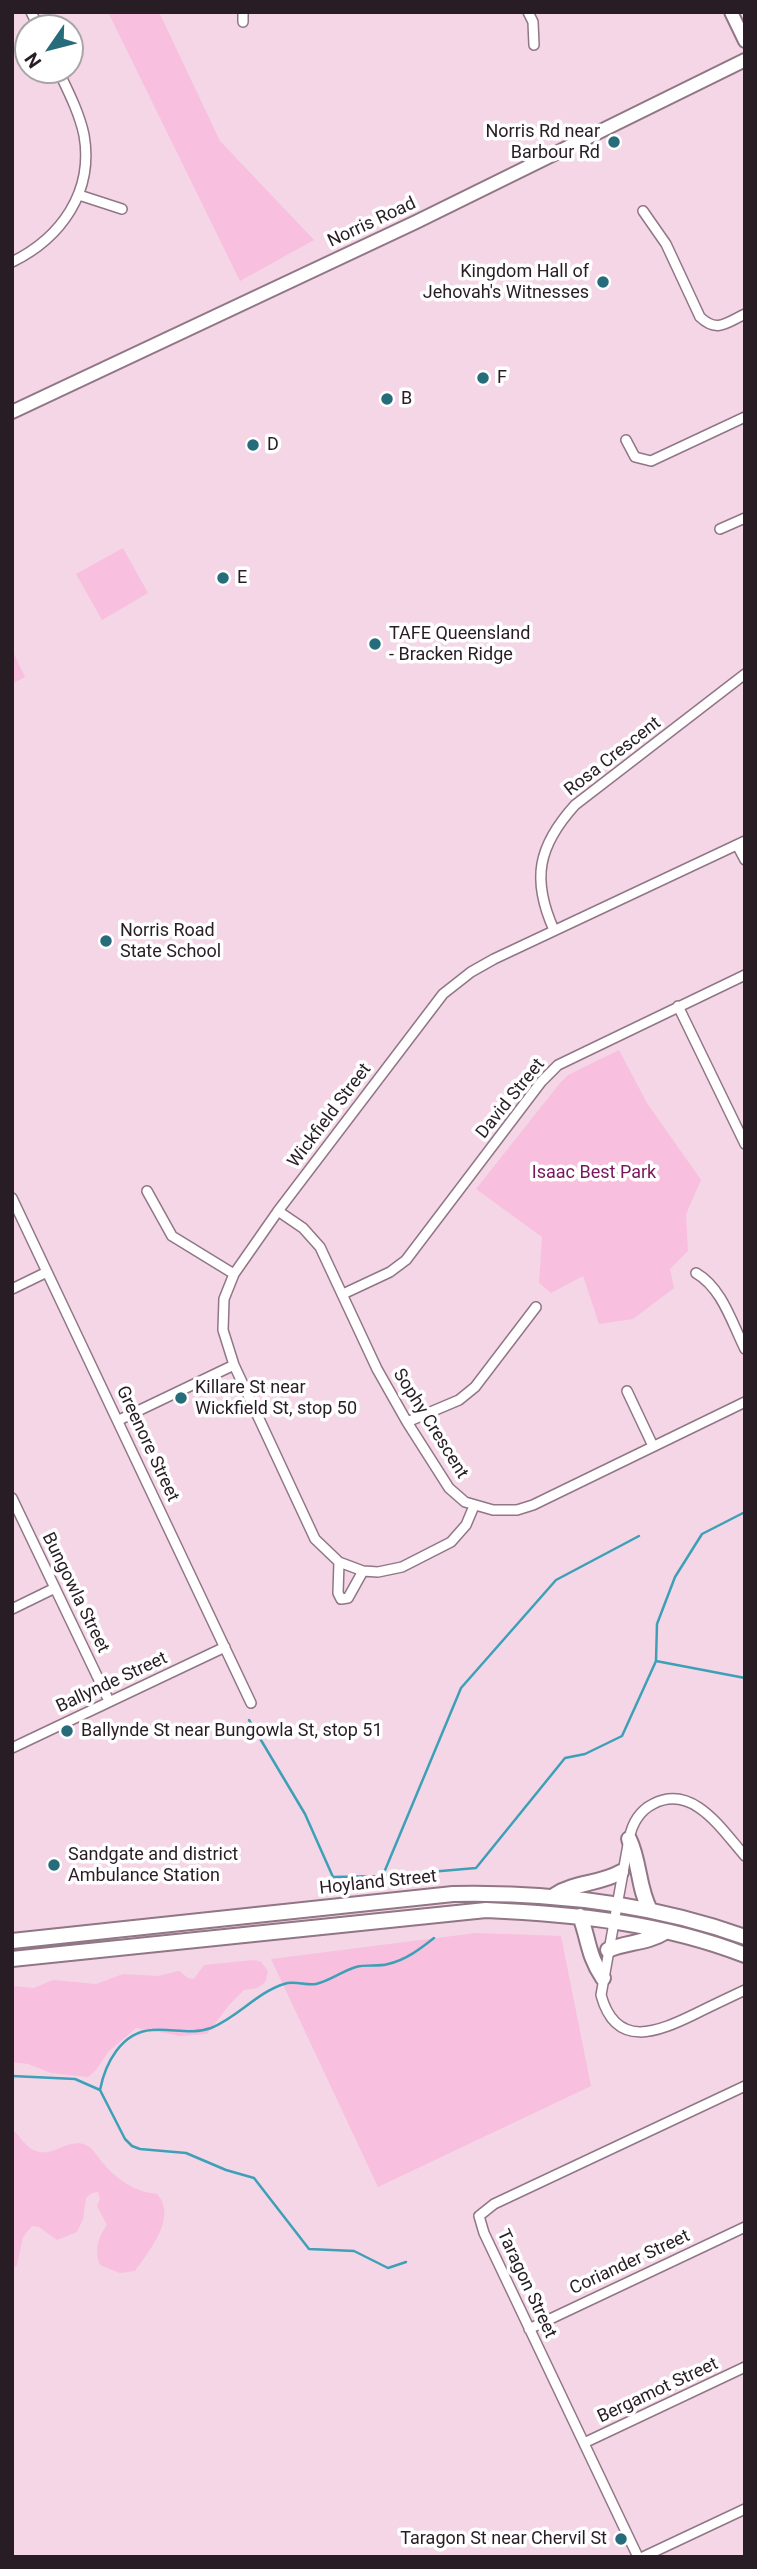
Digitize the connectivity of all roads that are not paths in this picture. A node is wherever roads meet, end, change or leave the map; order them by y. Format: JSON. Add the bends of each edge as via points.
{"nodes":[{"id":1,"x":528,"y":12,"type":"edge"},
{"id":2,"x":731,"y":12,"type":"edge"},
{"id":3,"x":745,"y":41,"type":"edge"},
{"id":4,"x":534,"y":46,"type":"dead end"},
{"id":5,"x":745,"y":60,"type":"edge"},
{"id":6,"x":64,"y":84,"type":"edge"},
{"id":7,"x":79,"y":195,"type":"junction"},
{"id":8,"x":122,"y":209,"type":"dead end"},
{"id":9,"x":643,"y":211,"type":"dead end"},
{"id":10,"x":12,"y":262,"type":"edge"},
{"id":11,"x":745,"y":314,"type":"edge"},
{"id":12,"x":12,"y":412,"type":"edge"},
{"id":13,"x":745,"y":417,"type":"edge"},
{"id":14,"x":626,"y":440,"type":"dead end"},
{"id":15,"x":745,"y":518,"type":"edge"},
{"id":16,"x":720,"y":529,"type":"dead end"},
{"id":17,"x":745,"y":674,"type":"edge"},
{"id":18,"x":741,"y":843,"type":"edge"},
{"id":19,"x":745,"y":860,"type":"edge"},
{"id":20,"x":554,"y":930,"type":"junction"},
{"id":21,"x":745,"y":975,"type":"edge"},
{"id":22,"x":678,"y":1006,"type":"junction"},
{"id":23,"x":745,"y":1144,"type":"edge"},
{"id":24,"x":147,"y":1191,"type":"dead end"},
{"id":25,"x":12,"y":1198,"type":"edge"},
{"id":26,"x":278,"y":1211,"type":"junction"},
{"id":27,"x":47,"y":1272,"type":"junction"},
{"id":28,"x":696,"y":1273,"type":"dead end"},
{"id":29,"x":233,"y":1274,"type":"junction"},
{"id":30,"x":12,"y":1289,"type":"edge"},
{"id":31,"x":343,"y":1294,"type":"junction"},
{"id":32,"x":536,"y":1307,"type":"dead end"},
{"id":33,"x":745,"y":1349,"type":"edge"},
{"id":34,"x":234,"y":1365,"type":"junction"},
{"id":35,"x":627,"y":1391,"type":"dead end"},
{"id":36,"x":745,"y":1402,"type":"edge"},
{"id":37,"x":119,"y":1420,"type":"junction"},
{"id":38,"x":407,"y":1422,"type":"junction"},
{"id":39,"x":653,"y":1446,"type":"junction"},
{"id":40,"x":12,"y":1498,"type":"edge"},
{"id":41,"x":474,"y":1506,"type":"junction"},
{"id":42,"x":340,"y":1562,"type":"junction"},
{"id":43,"x":363,"y":1571,"type":"junction"},
{"id":44,"x":55,"y":1588,"type":"junction"},
{"id":45,"x":12,"y":1609,"type":"edge"},
{"id":46,"x":225,"y":1647,"type":"junction"},
{"id":47,"x":109,"y":1701,"type":"junction"},
{"id":48,"x":251,"y":1703,"type":"dead end"},
{"id":49,"x":12,"y":1748,"type":"edge"},
{"id":50,"x":629,"y":1839,"type":"junction"},
{"id":51,"x":745,"y":1856,"type":"edge"},
{"id":52,"x":621,"y":1872,"type":"junction"},
{"id":53,"x":555,"y":1895,"type":"junction"},
{"id":54,"x":616,"y":1903,"type":"junction"},
{"id":55,"x":650,"y":1910,"type":"junction"},
{"id":56,"x":580,"y":1916,"type":"junction"},
{"id":57,"x":613,"y":1921,"type":"junction"},
{"id":58,"x":665,"y":1932,"type":"junction"},
{"id":59,"x":745,"y":1937,"type":"edge"},
{"id":60,"x":12,"y":1941,"type":"edge"},
{"id":61,"x":608,"y":1950,"type":"junction"},
{"id":62,"x":745,"y":1955,"type":"edge"},
{"id":63,"x":12,"y":1959,"type":"edge"},
{"id":64,"x":603,"y":1978,"type":"junction"},
{"id":65,"x":745,"y":1990,"type":"edge"},
{"id":66,"x":745,"y":2085,"type":"edge"},
{"id":67,"x":745,"y":2227,"type":"edge"},
{"id":68,"x":529,"y":2329,"type":"junction"},
{"id":69,"x":745,"y":2367,"type":"edge"},
{"id":70,"x":584,"y":2443,"type":"junction"},
{"id":71,"x":745,"y":2508,"type":"edge"},
{"id":72,"x":640,"y":2557,"type":"edge"}],
"edges":[{"from":1,"to":4,"type":"street"},
{"from":2,"to":3,"type":"main road"},
{"from":5,"to":12,"type":"main road","name":"Norris Road","via":[[416,222]]},
{"from":6,"to":7,"type":"street","via":[[84,137]]},
{"from":7,"to":8,"type":"street"},
{"from":7,"to":10,"type":"street","via":[[45,243]]},
{"from":9,"to":11,"type":"street","via":[[666,244],[700,317],[716,327]]},
{"from":13,"to":14,"type":"street","via":[[652,461],[635,457]]},
{"from":15,"to":16,"type":"street"},
{"from":17,"to":20,"type":"street","name":"Rosa Crescent","via":[[563,819],[543,856],[539,882]]},
{"from":18,"to":19,"type":"street"},
{"from":18,"to":20,"type":"street","name":"Wickfield Street"},
{"from":20,"to":26,"type":"street","name":"Wickfield Street","via":[[471,972],[443,994]]},
{"from":21,"to":22,"type":"street","name":"David Street"},
{"from":22,"to":23,"type":"street"},
{"from":22,"to":31,"type":"street","name":"David Street","via":[[552,1070],[406,1259],[390,1272]]},
{"from":24,"to":29,"type":"street","via":[[172,1236]]},
{"from":25,"to":27,"type":"street","name":"Greenore Street"},
{"from":26,"to":29,"type":"street","name":"Wickfield Street"},
{"from":26,"to":31,"type":"street","name":"Sophy Crescent","via":[[320,1247]]},
{"from":27,"to":30,"type":"street"},
{"from":27,"to":37,"type":"street","name":"Greenore Street"},
{"from":28,"to":33,"type":"street","via":[[708,1280],[720,1297]]},
{"from":29,"to":34,"type":"street","name":"Wickfield Street","via":[[224,1299],[223,1330]]},
{"from":31,"to":38,"type":"street","name":"Sophy Crescent"},
{"from":32,"to":38,"type":"street","via":[[475,1387],[459,1400]]},
{"from":34,"to":37,"type":"street"},
{"from":34,"to":42,"type":"street","name":"Wickfield Street","via":[[315,1539]]},
{"from":35,"to":39,"type":"street"},
{"from":36,"to":39,"type":"street"},
{"from":37,"to":46,"type":"street","name":"Greenore Street"},
{"from":38,"to":41,"type":"street","name":"Sophy Crescent","via":[[449,1488]]},
{"from":39,"to":41,"type":"street","via":[[533,1505],[517,1510]]},
{"from":40,"to":44,"type":"street","name":"Bungowla Street"},
{"from":41,"to":43,"type":"street","name":"Wickfield Street","via":[[451,1542],[402,1567]]},
{"from":42,"to":43,"type":"street","name":"Wickfield Street"},
{"from":42,"to":43,"type":"street","via":[[341,1600],[348,1598]]},
{"from":44,"to":45,"type":"street"},
{"from":44,"to":47,"type":"street","name":"Bungowla Street"},
{"from":46,"to":47,"type":"street","name":"Ballynde Street"},
{"from":46,"to":48,"type":"street","name":"Greenore Street"},
{"from":47,"to":49,"type":"street","name":"Ballynde Street"},
{"from":50,"to":51,"type":"street","via":[[641,1812],[676,1798],[707,1813]]},
{"from":50,"to":52,"type":"street"},
{"from":50,"to":55,"type":"main road"},
{"from":52,"to":53,"type":"main road"},
{"from":52,"to":54,"type":"street"},
{"from":53,"to":54,"type":"main road","name":"Hoyland Street"},
{"from":53,"to":60,"type":"main road","name":"Hoyland Street","via":[[453,1894]]},
{"from":54,"to":55,"type":"main road","name":"Hoyland Street"},
{"from":54,"to":57,"type":"street"},
{"from":55,"to":59,"type":"main road","name":"Hoyland Street"},
{"from":56,"to":57,"type":"main road","name":"Hoyland Street"},
{"from":56,"to":63,"type":"main road","name":"Hoyland Street","via":[[486,1910]]},
{"from":56,"to":64,"type":"main road","via":[[592,1961]]},
{"from":57,"to":58,"type":"main road","name":"Hoyland Street"},
{"from":57,"to":61,"type":"street"},
{"from":58,"to":61,"type":"main road"},
{"from":58,"to":62,"type":"main road","name":"Hoyland Street"},
{"from":61,"to":64,"type":"street"},
{"from":64,"to":65,"type":"street","via":[[601,1995],[608,2012],[624,2027],[646,2033],[664,2029]]},
{"from":66,"to":68,"type":"street","name":"Taragon Street","via":[[480,2214],[484,2233]]},
{"from":67,"to":68,"type":"street","name":"Coriander Street"},
{"from":68,"to":70,"type":"street","name":"Taragon Street"},
{"from":69,"to":70,"type":"street","name":"Bergamot Street"},
{"from":70,"to":72,"type":"street","name":"Taragon Street"},
{"from":71,"to":72,"type":"street"}]}
